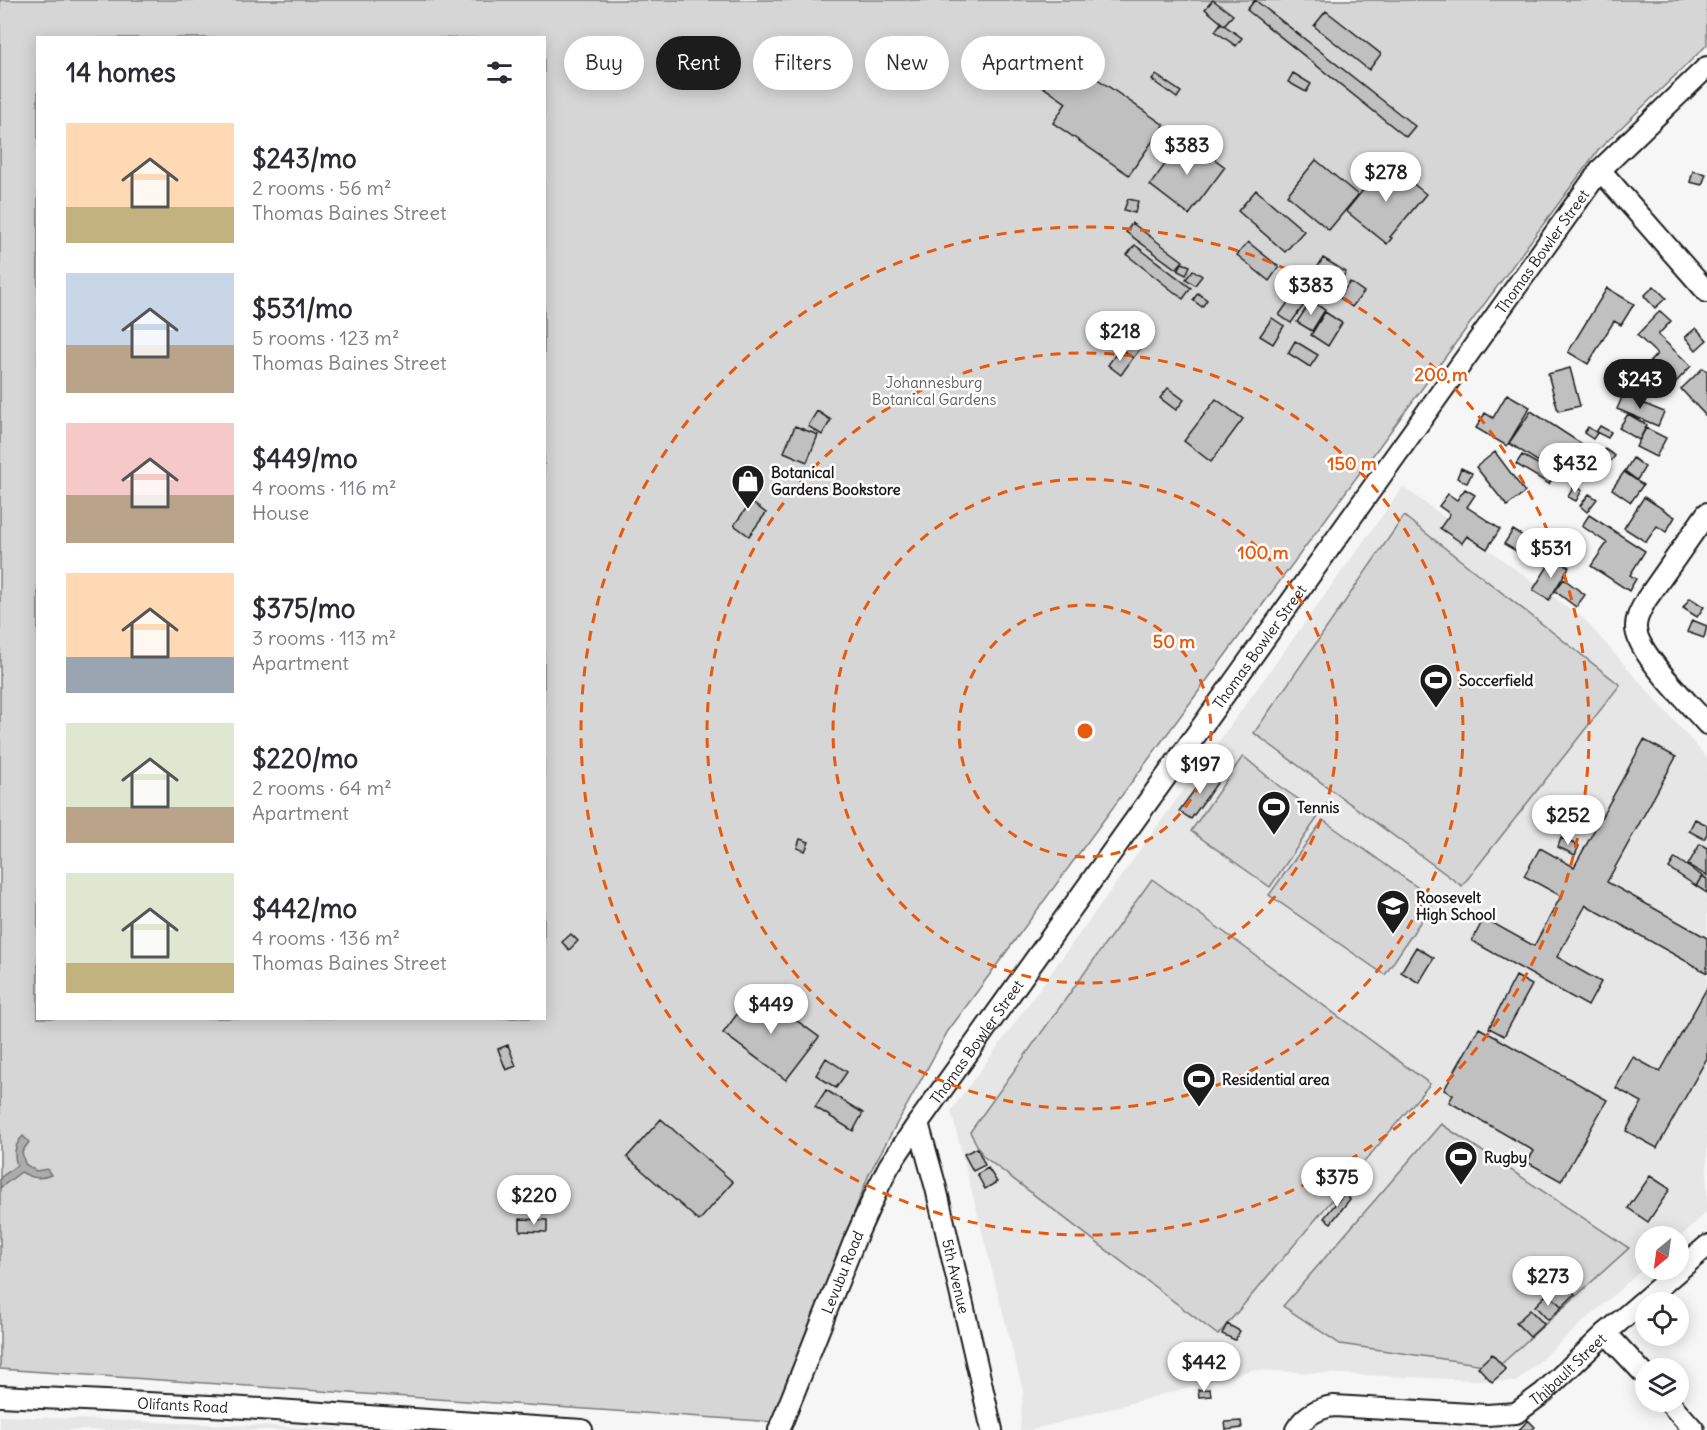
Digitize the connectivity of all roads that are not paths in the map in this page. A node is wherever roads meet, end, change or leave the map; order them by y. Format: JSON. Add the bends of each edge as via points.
{"nodes":[{"id":1,"x":1707,"y":67,"type":"edge"},
{"id":2,"x":1592,"y":169,"type":"junction"},
{"id":3,"x":1707,"y":292,"type":"edge"},
{"id":4,"x":1707,"y":513,"type":"edge"},
{"id":5,"x":1707,"y":724,"type":"edge"},
{"id":6,"x":918,"y":1123,"type":"junction"},
{"id":7,"x":1707,"y":1246,"type":"edge"},
{"id":8,"x":1606,"y":1333,"type":"junction"},
{"id":9,"x":1635,"y":1364,"type":"edge"},
{"id":10,"x":0,"y":1396,"type":"edge"},
{"id":11,"x":1678,"y":1412,"type":"edge"},
{"id":12,"x":1297,"y":1428,"type":"edge"},
{"id":13,"x":582,"y":1430,"type":"edge"},
{"id":14,"x":779,"y":1430,"type":"edge"},
{"id":15,"x":992,"y":1430,"type":"edge"},
{"id":16,"x":1694,"y":1430,"type":"edge"}],
"edges":[{"from":1,"to":2,"type":"street","name":"Thomas Bowler Street"},
{"from":2,"to":3,"type":"street"},
{"from":2,"to":6,"type":"street","name":"Thomas Bowler Street"},
{"from":4,"to":5,"type":"street","via":[[1646,600],[1635,627],[1642,647],[1658,669]]},
{"from":6,"to":14,"type":"street","name":"Levubu Road","via":[[873,1197]]},
{"from":6,"to":15,"type":"street","name":"5th Avenue"},
{"from":7,"to":8,"type":"street","name":"Thibault Street"},
{"from":8,"to":9,"type":"street"},
{"from":8,"to":12,"type":"street","name":"Thibault Street","via":[[1516,1413],[1487,1415],[1334,1406],[1314,1412]]},
{"from":10,"to":13,"type":"street","name":"Olifants Road"},
{"from":11,"to":16,"type":"street"}]}
